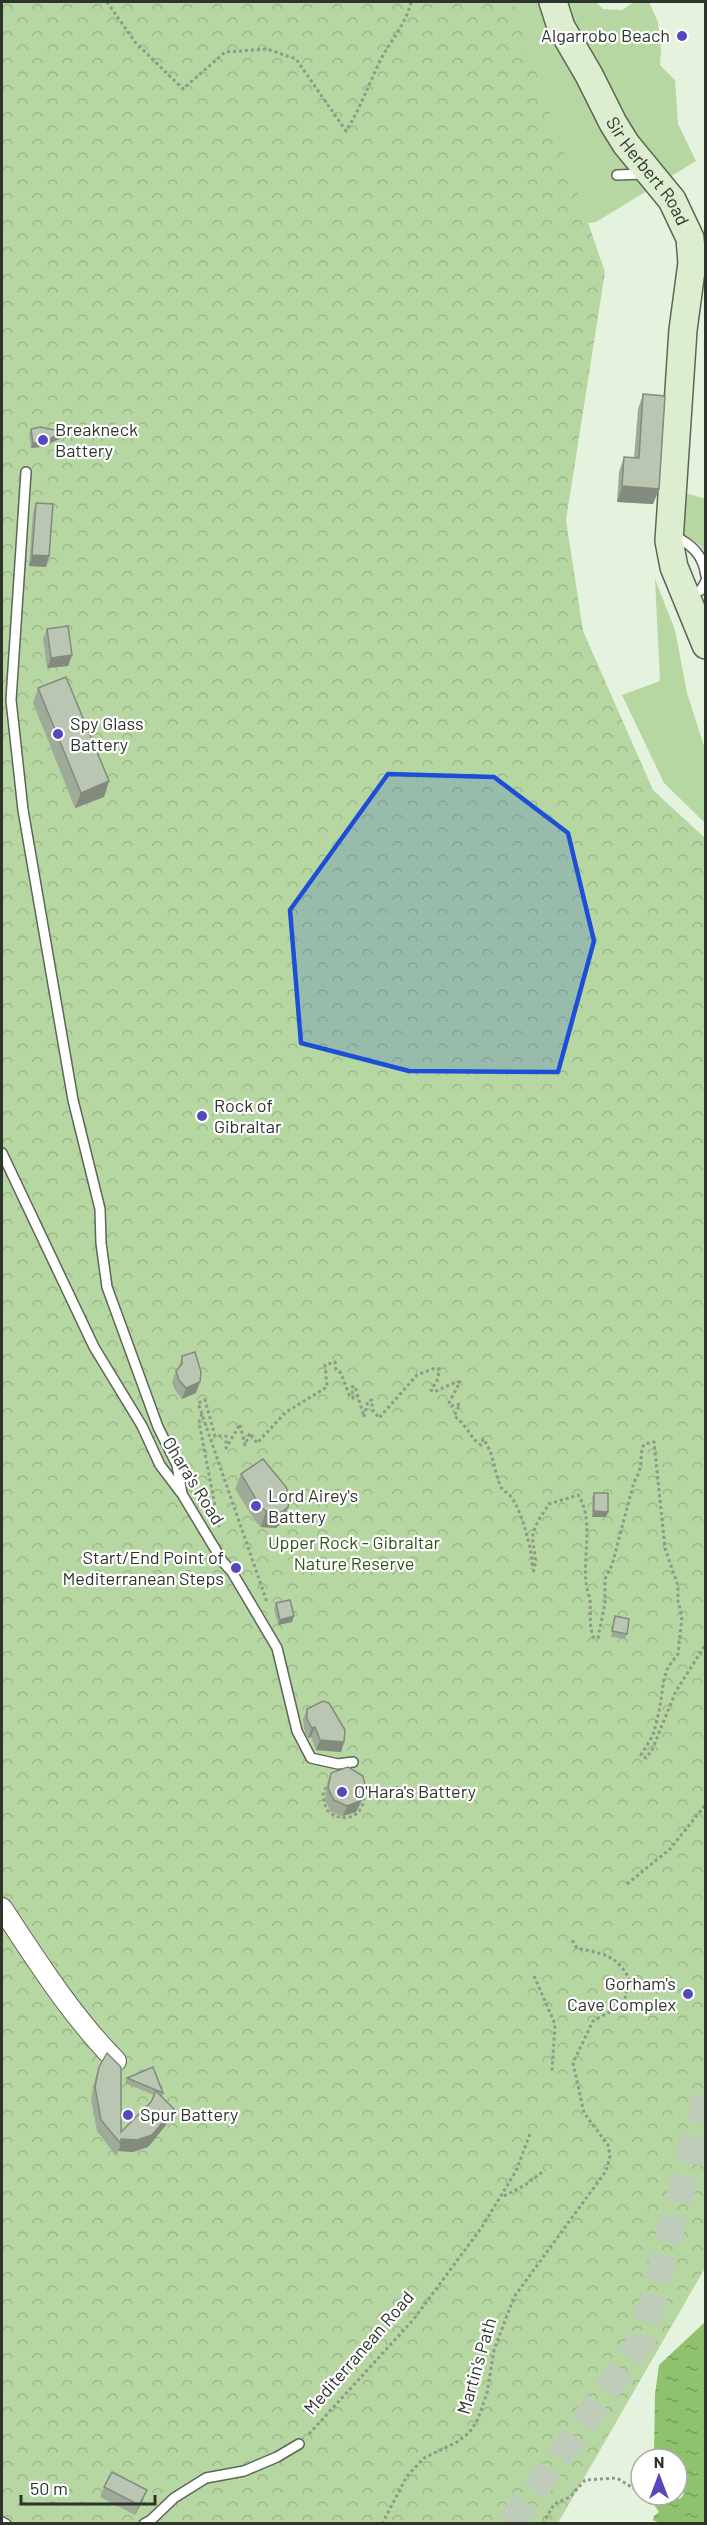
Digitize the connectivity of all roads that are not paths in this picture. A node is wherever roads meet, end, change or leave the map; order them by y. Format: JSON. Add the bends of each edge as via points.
{"nodes":[{"id":1,"x":553,"y":2,"type":"edge"},
{"id":2,"x":649,"y":174,"type":"junction"},
{"id":3,"x":617,"y":175,"type":"dead end"},
{"id":4,"x":26,"y":472,"type":"dead end"},
{"id":5,"x":669,"y":533,"type":"junction"},
{"id":6,"x":705,"y":576,"type":"edge"},
{"id":7,"x":695,"y":589,"type":"edge"},
{"id":8,"x":705,"y":645,"type":"edge"},
{"id":9,"x":2,"y":1154,"type":"edge"},
{"id":10,"x":182,"y":1494,"type":"junction"},
{"id":11,"x":353,"y":1762,"type":"road end"},
{"id":12,"x":2,"y":1908,"type":"edge"},
{"id":13,"x":116,"y":2061,"type":"edge"},
{"id":14,"x":299,"y":2444,"type":"road end"},
{"id":15,"x":2,"y":2522,"type":"edge"},
{"id":16,"x":6,"y":2523,"type":"edge"},
{"id":17,"x":144,"y":2523,"type":"edge"}],
"edges":[{"from":1,"to":2,"type":"main road","name":"Sir Herbert Road","via":[[561,27],[614,123]]},
{"from":2,"to":3,"type":"lane"},
{"from":2,"to":5,"type":"main road","name":"Sir Herbert Road","via":[[678,209],[692,250]]},
{"from":4,"to":10,"type":"lane","via":[[11,700],[23,810],[73,1100],[100,1209],[107,1287],[158,1427],[177,1465]]},
{"from":5,"to":6,"type":"lane","via":[[695,548]]},
{"from":5,"to":7,"type":"main road","name":"Sir Herbert Road","via":[[671,556]]},
{"from":7,"to":8,"type":"main road","name":"Sir Herbert Road"},
{"from":9,"to":10,"type":"lane","name":"Ohara's Road","via":[[94,1347],[142,1426],[160,1465]]},
{"from":10,"to":11,"type":"lane","name":"Ohara's Road","via":[[265,1625],[276,1648],[297,1731],[311,1758],[338,1764]]},
{"from":12,"to":13,"type":"street","via":[[92,2036]]},
{"from":14,"to":17,"type":"lane","via":[[244,2470],[206,2478]]},
{"from":15,"to":16,"type":"lane"}]}
